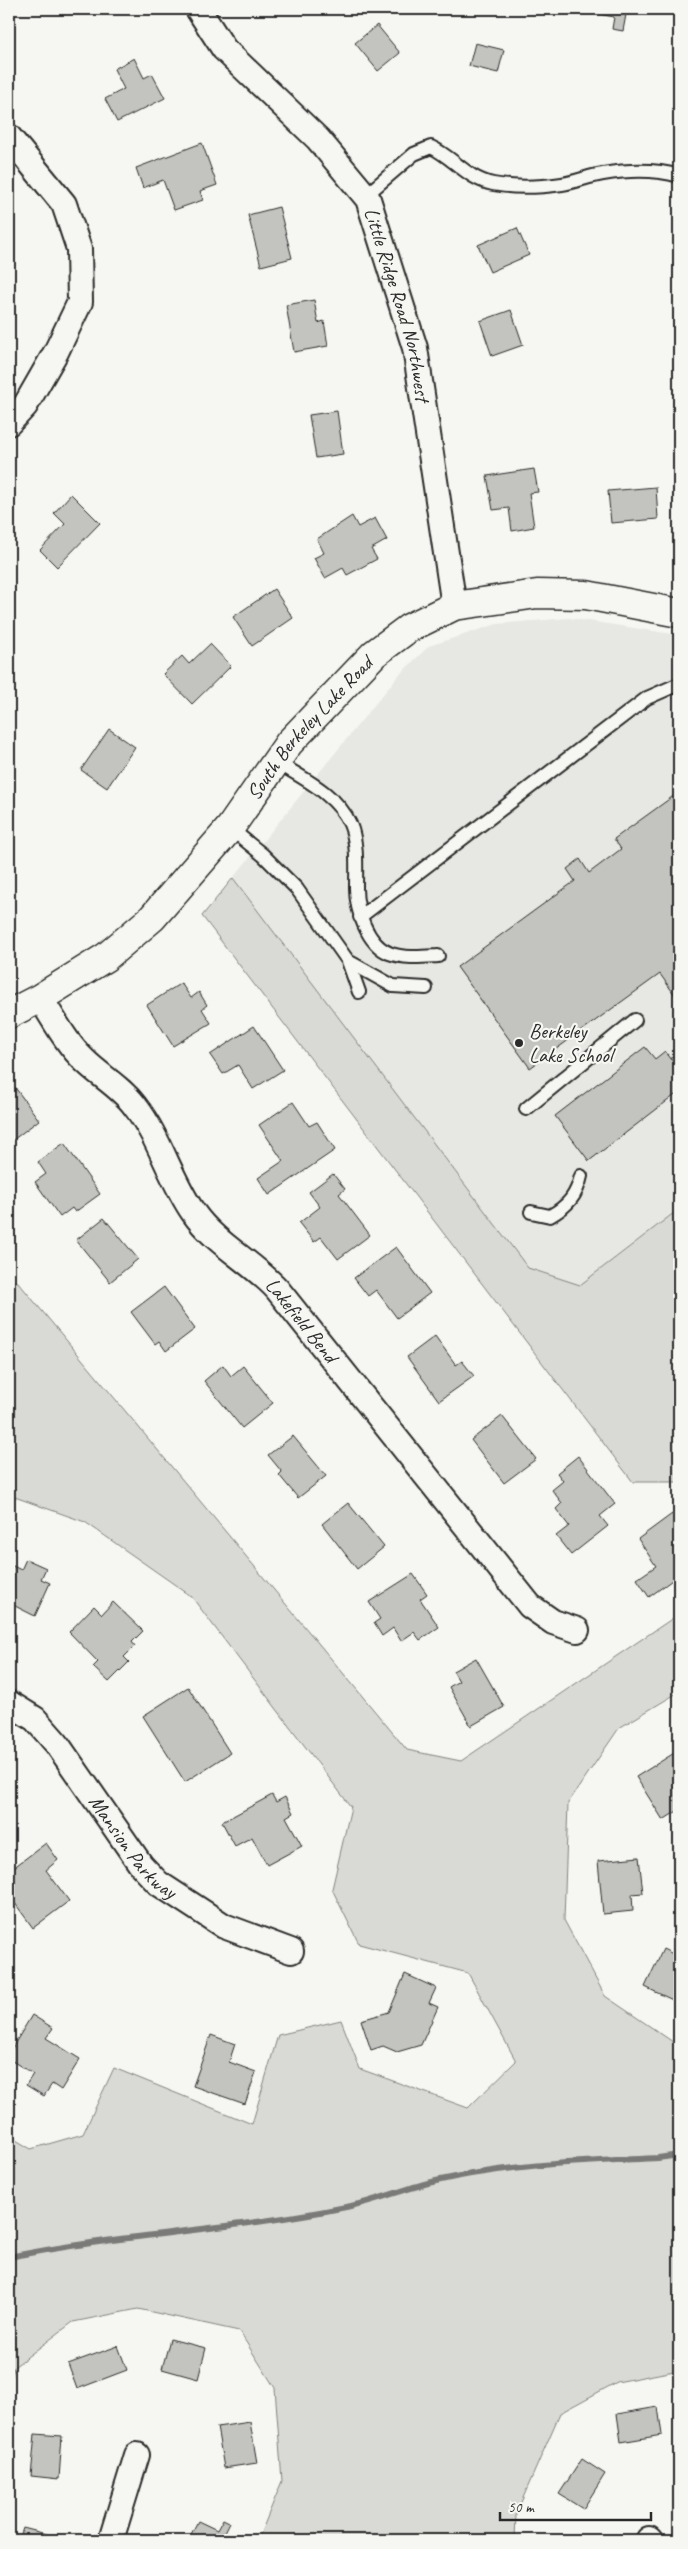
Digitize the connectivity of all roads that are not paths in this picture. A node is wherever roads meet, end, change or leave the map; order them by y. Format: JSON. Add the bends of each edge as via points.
{"nodes":[{"id":1,"x":198,"y":9,"type":"edge"},
{"id":2,"x":9,"y":136,"type":"edge"},
{"id":3,"x":679,"y":176,"type":"edge"},
{"id":4,"x":365,"y":196,"type":"junction"},
{"id":5,"x":9,"y":422,"type":"edge"},
{"id":6,"x":454,"y":606,"type":"junction"},
{"id":7,"x":679,"y":613,"type":"edge"},
{"id":8,"x":679,"y":684,"type":"edge"},
{"id":9,"x":275,"y":761,"type":"junction"},
{"id":10,"x":230,"y":828,"type":"junction"},
{"id":11,"x":360,"y":917,"type":"junction"},
{"id":12,"x":438,"y":956,"type":"dead end"},
{"id":13,"x":348,"y":961,"type":"junction"},
{"id":14,"x":426,"y":988,"type":"dead end"},
{"id":15,"x":359,"y":992,"type":"dead end"},
{"id":16,"x":40,"y":998,"type":"junction"},
{"id":17,"x":9,"y":1014,"type":"edge"},
{"id":18,"x":635,"y":1020,"type":"dead end"},
{"id":19,"x":526,"y":1109,"type":"dead end"},
{"id":20,"x":581,"y":1176,"type":"dead end"},
{"id":21,"x":531,"y":1212,"type":"dead end"},
{"id":22,"x":577,"y":1630,"type":"dead end"},
{"id":23,"x":9,"y":1703,"type":"edge"},
{"id":24,"x":291,"y":1951,"type":"dead end"},
{"id":25,"x":137,"y":2455,"type":"dead end"},
{"id":26,"x":112,"y":2540,"type":"edge"}],
"edges":[{"from":1,"to":4,"type":"street","name":"Little Ridge Road Northwest","via":[[224,49],[318,139]]},
{"from":2,"to":5,"type":"street","via":[[64,204],[79,249],[80,302],[25,406]]},
{"from":3,"to":4,"type":"lane","via":[[633,171],[602,174],[562,184],[494,184],[478,180],[431,147],[414,154]]},
{"from":4,"to":6,"type":"street","name":"Little Ridge Road Northwest","via":[[415,348]]},
{"from":6,"to":7,"type":"street","name":"South Berkeley Lake Road","via":[[538,594],[586,595]]},
{"from":6,"to":9,"type":"street","name":"South Berkeley Lake Road","via":[[409,628],[374,654]]},
{"from":8,"to":11,"type":"lane","via":[[647,698]]},
{"from":9,"to":10,"type":"street","name":"South Berkeley Lake Road"},
{"from":9,"to":11,"type":"lane","via":[[318,788],[339,806],[351,825]]},
{"from":10,"to":13,"type":"lane","via":[[297,889]]},
{"from":10,"to":16,"type":"street","name":"South Berkeley Lake Road","via":[[152,918],[106,957]]},
{"from":11,"to":12,"type":"lane","via":[[368,933],[388,952],[411,958]]},
{"from":13,"to":14,"type":"lane","via":[[394,986]]},
{"from":13,"to":15,"type":"lane"},
{"from":16,"to":17,"type":"street","name":"South Berkeley Lake Road"},
{"from":16,"to":22,"type":"street","name":"Lakefield Bend","via":[[74,1049],[134,1103],[192,1211],[204,1226],[277,1289],[530,1606],[553,1622]]},
{"from":18,"to":19,"type":"lane"},
{"from":20,"to":21,"type":"lane","via":[[578,1191],[564,1207],[550,1216]]},
{"from":23,"to":24,"type":"street","name":"Mansion Parkway","via":[[35,1719],[57,1744],[141,1865],[158,1883],[224,1926]]},
{"from":25,"to":26,"type":"street"}]}
